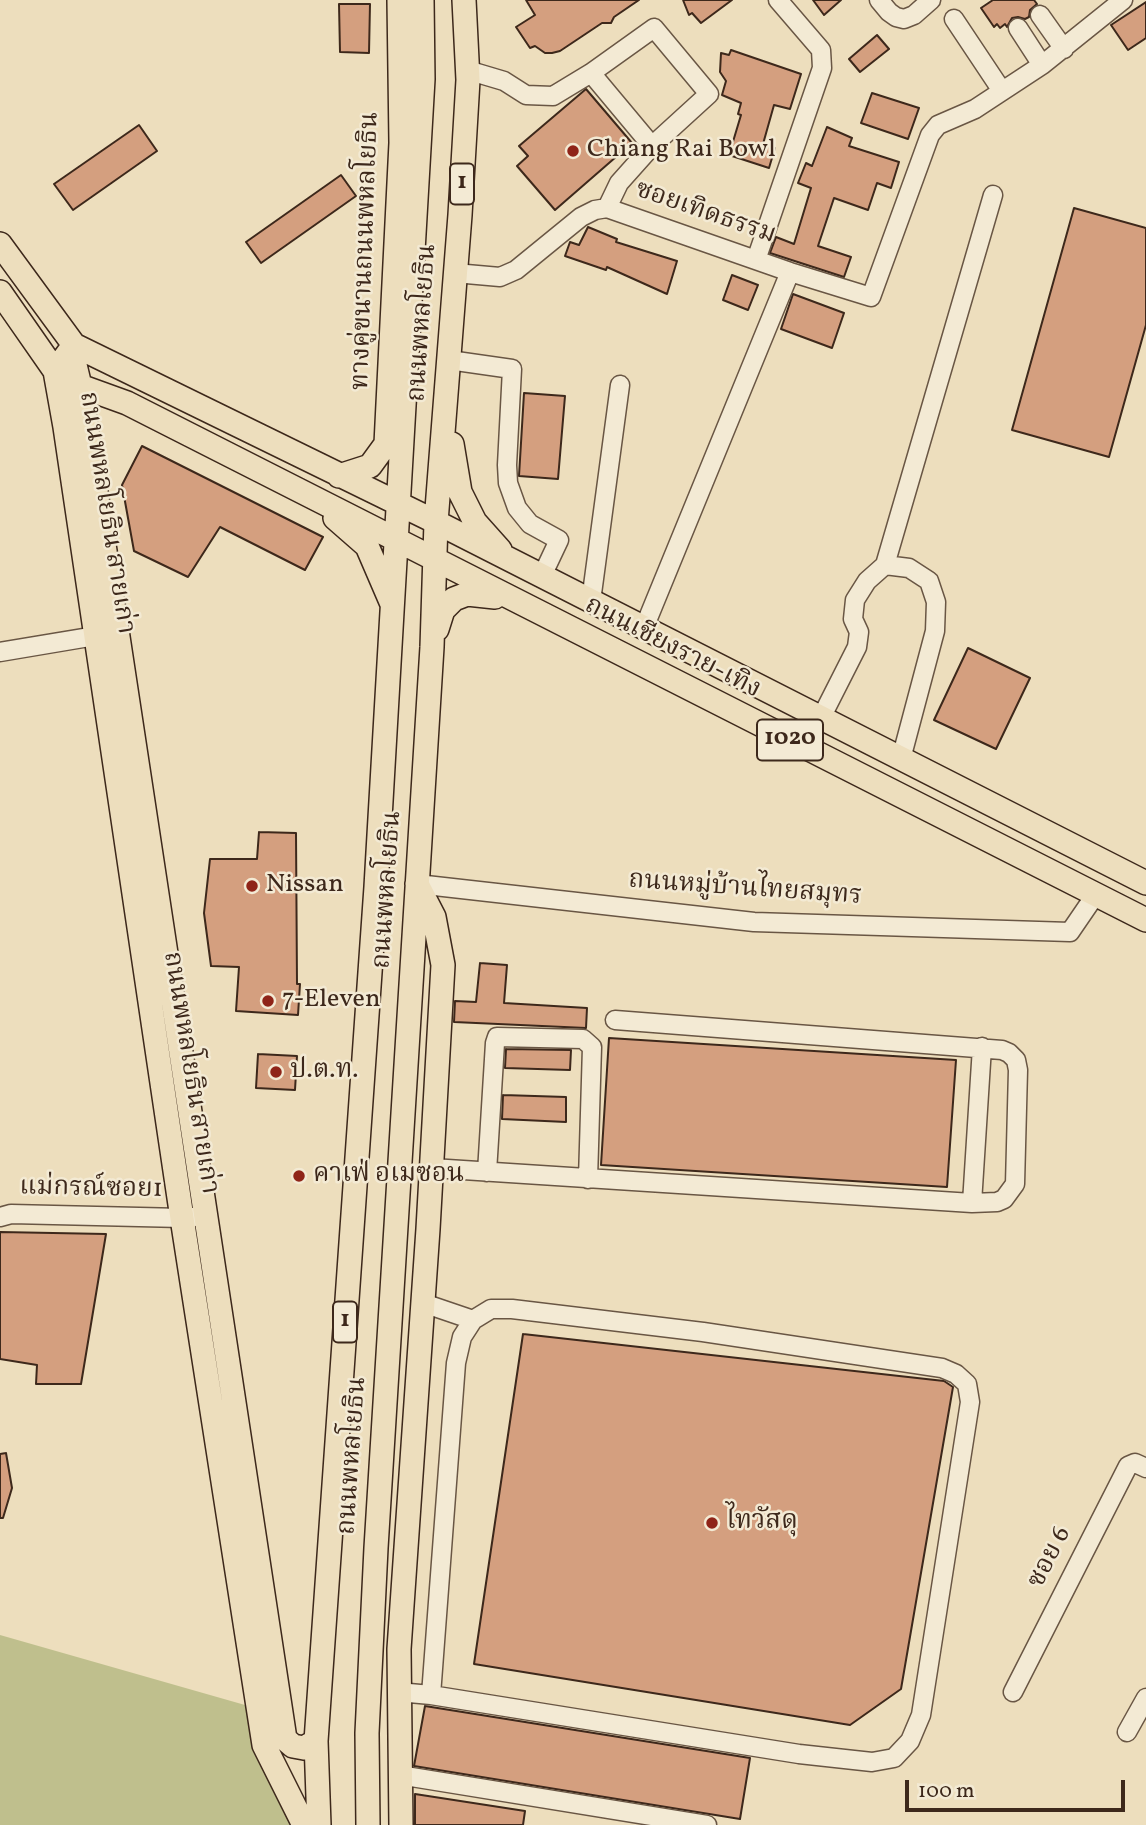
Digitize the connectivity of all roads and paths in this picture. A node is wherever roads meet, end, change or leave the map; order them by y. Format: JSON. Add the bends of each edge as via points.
{"nodes":[{"id":1,"x":399,"y":0,"type":"edge"},
{"id":2,"x":422,"y":0,"type":"edge"},
{"id":3,"x":464,"y":0,"type":"edge"},
{"id":4,"x":778,"y":0,"type":"edge"},
{"id":5,"x":879,"y":0,"type":"edge"},
{"id":6,"x":931,"y":0,"type":"edge"},
{"id":7,"x":1123,"y":0,"type":"edge"},
{"id":8,"x":1040,"y":15,"type":"dead end"},
{"id":9,"x":954,"y":19,"type":"dead end"},
{"id":10,"x":1018,"y":28,"type":"dead end"},
{"id":11,"x":1064,"y":49,"type":"junction"},
{"id":12,"x":1042,"y":65,"type":"junction"},
{"id":13,"x":467,"y":69,"type":"junction"},
{"id":14,"x":591,"y":73,"type":"junction"},
{"id":15,"x":1002,"y":91,"type":"junction"},
{"id":16,"x":401,"y":143,"type":"junction"},
{"id":17,"x":652,"y":146,"type":"junction"},
{"id":18,"x":993,"y":195,"type":"dead end"},
{"id":19,"x":416,"y":203,"type":"junction"},
{"id":20,"x":607,"y":208,"type":"junction"},
{"id":21,"x":0,"y":244,"type":"edge"},
{"id":22,"x":755,"y":260,"type":"junction"},
{"id":23,"x":790,"y":272,"type":"junction"},
{"id":24,"x":455,"y":273,"type":"junction"},
{"id":25,"x":0,"y":292,"type":"edge"},
{"id":26,"x":74,"y":345,"type":"junction"},
{"id":27,"x":449,"y":360,"type":"junction"},
{"id":28,"x":55,"y":371,"type":"junction"},
{"id":29,"x":621,"y":385,"type":"dead end"},
{"id":30,"x":80,"y":386,"type":"junction"},
{"id":31,"x":447,"y":388,"type":"junction"},
{"id":32,"x":127,"y":403,"type":"junction"},
{"id":33,"x":86,"y":435,"type":"junction"},
{"id":34,"x":340,"y":476,"type":"junction"},
{"id":35,"x":306,"y":494,"type":"junction"},
{"id":36,"x":399,"y":505,"type":"junction"},
{"id":37,"x":436,"y":522,"type":"junction"},
{"id":38,"x":398,"y":540,"type":"junction"},
{"id":39,"x":435,"y":560,"type":"junction"},
{"id":40,"x":511,"y":562,"type":"junction"},
{"id":41,"x":885,"y":565,"type":"junction"},
{"id":42,"x":542,"y":576,"type":"junction"},
{"id":43,"x":516,"y":601,"type":"junction"},
{"id":44,"x":591,"y":601,"type":"junction"},
{"id":45,"x":393,"y":607,"type":"junction"},
{"id":46,"x":644,"y":628,"type":"junction"},
{"id":47,"x":95,"y":636,"type":"junction"},
{"id":48,"x":432,"y":647,"type":"junction"},
{"id":49,"x":0,"y":652,"type":"edge"},
{"id":50,"x":821,"y":718,"type":"junction"},
{"id":51,"x":901,"y":758,"type":"junction"},
{"id":52,"x":1146,"y":883,"type":"edge"},
{"id":53,"x":417,"y":884,"type":"junction"},
{"id":54,"x":1096,"y":894,"type":"junction"},
{"id":55,"x":1146,"y":920,"type":"edge"},
{"id":56,"x":615,"y":1020,"type":"dead end"},
{"id":57,"x":982,"y":1047,"type":"junction"},
{"id":58,"x":432,"y":1168,"type":"junction"},
{"id":59,"x":487,"y":1172,"type":"junction"},
{"id":60,"x":588,"y":1179,"type":"junction"},
{"id":61,"x":972,"y":1203,"type":"junction"},
{"id":62,"x":0,"y":1217,"type":"edge"},
{"id":63,"x":194,"y":1217,"type":"junction"},
{"id":64,"x":423,"y":1303,"type":"junction"},
{"id":65,"x":473,"y":1320,"type":"junction"},
{"id":66,"x":1146,"y":1468,"type":"edge"},
{"id":67,"x":376,"y":1548,"type":"junction"},
{"id":68,"x":399,"y":1649,"type":"junction"},
{"id":69,"x":398,"y":1692,"type":"junction"},
{"id":70,"x":1013,"y":1692,"type":"dead end"},
{"id":71,"x":431,"y":1695,"type":"junction"},
{"id":72,"x":1146,"y":1699,"type":"edge"},
{"id":73,"x":1127,"y":1732,"type":"dead end"},
{"id":74,"x":316,"y":1741,"type":"junction"},
{"id":75,"x":399,"y":1775,"type":"junction"},
{"id":76,"x":304,"y":1825,"type":"edge"},
{"id":77,"x":319,"y":1825,"type":"edge"},
{"id":78,"x":368,"y":1825,"type":"edge"},
{"id":79,"x":401,"y":1825,"type":"edge"},
{"id":80,"x":707,"y":1825,"type":"edge"}],
"edges":[{"from":1,"to":16,"type":"main road","name":"ทางคู่ขนานถนนพหลโยธิน"},
{"from":2,"to":19,"type":"main road","name":"ถนนพหลโยธิน","number":"1"},
{"from":3,"to":13,"type":"main road","name":"ถนนพหลโยธิน","number":"1"},
{"from":4,"to":22,"type":"street","via":[[821,50],[822,68]]},
{"from":5,"to":6,"type":"street","via":[[889,12],[904,19]]},
{"from":7,"to":11,"type":"street"},
{"from":8,"to":11,"type":"street"},
{"from":9,"to":15,"type":"street"},
{"from":10,"to":12,"type":"street"},
{"from":11,"to":12,"type":"street"},
{"from":12,"to":15,"type":"street"},
{"from":13,"to":14,"type":"street","via":[[504,81],[526,95],[553,96]]},
{"from":13,"to":24,"type":"main road","name":"ถนนพหลโยธิน","number":"1"},
{"from":14,"to":17,"type":"street"},
{"from":14,"to":17,"type":"street","via":[[654,28],[709,94]]},
{"from":15,"to":23,"type":"street","name":"ซอยเทิดธรรม","via":[[938,125],[930,135],[871,297]]},
{"from":16,"to":19,"type":"main road"},
{"from":16,"to":34,"type":"main road","name":"ทางคู่ขนานถนนพหลโยธิน","via":[[386,444],[370,466]]},
{"from":17,"to":20,"type":"street","via":[[619,183]]},
{"from":18,"to":41,"type":"street"},
{"from":19,"to":36,"type":"main road","name":"ถนนพหลโยธิน","number":"1"},
{"from":20,"to":22,"type":"street","name":"ซอยเทิดธรรม"},
{"from":20,"to":24,"type":"street","name":"ซอยเทิดธรรม","via":[[582,217],[516,270],[500,277]]},
{"from":21,"to":26,"type":"main road"},
{"from":22,"to":23,"type":"street","name":"ซอยเทิดธรรม"},
{"from":23,"to":46,"type":"street"},
{"from":24,"to":27,"type":"main road","name":"ถนนพหลโยธิน","number":"1"},
{"from":25,"to":28,"type":"main road"},
{"from":26,"to":28,"type":"main road","name":"ถนนพหลโยธิน สายเก่า"},
{"from":26,"to":30,"type":"main road","name":"ถนนพหลโยธิน สายเก่า"},
{"from":26,"to":34,"type":"main road"},
{"from":27,"to":31,"type":"main road","name":"ถนนพหลโยธิน","number":"1"},
{"from":27,"to":42,"type":"street","via":[[512,369],[508,483],[517,508],[530,524],[559,540]]},
{"from":28,"to":30,"type":"main road"},
{"from":28,"to":47,"type":"main road","name":"ถนนพหลโยธิน สายเก่า"},
{"from":29,"to":44,"type":"street"},
{"from":30,"to":32,"type":"main road"},
{"from":30,"to":33,"type":"main road","name":"ถนนพหลโยธิน สายเก่า"},
{"from":31,"to":37,"type":"main road","name":"ถนนพหลโยธิน","number":"1"},
{"from":31,"to":40,"type":"main road","via":[[460,492],[475,522]]},
{"from":32,"to":33,"type":"main road","via":[[94,406]]},
{"from":32,"to":35,"type":"main road"},
{"from":33,"to":63,"type":"main road","name":"ถนนพหลโยธิน สายเก่า"},
{"from":34,"to":36,"type":"main road"},
{"from":35,"to":38,"type":"main road"},
{"from":35,"to":45,"type":"main road","via":[[367,546]]},
{"from":36,"to":37,"type":"main road","number":"1020"},
{"from":36,"to":38,"type":"main road","name":"ถนนพหลโยธิน","number":"1"},
{"from":37,"to":39,"type":"main road","name":"ถนนพหลโยธิน","number":"1"},
{"from":37,"to":40,"type":"main road","number":"1020"},
{"from":38,"to":39,"type":"main road","number":"1020"},
{"from":38,"to":45,"type":"main road","name":"ถนนพหลโยธิน","number":"1"},
{"from":39,"to":43,"type":"main road","name":"ถนนเชียงราย-เทิง","number":"1020"},
{"from":39,"to":48,"type":"main road","name":"ถนนพหลโยธิน","number":"1"},
{"from":40,"to":42,"type":"main road","number":"1020"},
{"from":41,"to":50,"type":"street","via":[[855,600],[857,647]]},
{"from":41,"to":51,"type":"street","via":[[909,568],[929,581],[936,602],[935,631]]},
{"from":42,"to":44,"type":"main road","number":"1020"},
{"from":43,"to":48,"type":"main road","via":[[467,594],[454,599],[443,610]]},
{"from":43,"to":54,"type":"main road","name":"ถนนเชียงราย-เทิง","number":"1020"},
{"from":44,"to":46,"type":"main road","number":"1020"},
{"from":45,"to":74,"type":"main road","name":"ถนนพหลโยธิน","number":"1"},
{"from":46,"to":50,"type":"main road","number":"1020"},
{"from":47,"to":49,"type":"street"},
{"from":47,"to":63,"type":"main road","name":"ถนนพหลโยธิน สายเก่า"},
{"from":48,"to":53,"type":"main road","name":"ถนนพหลโยธิน","number":"1"},
{"from":50,"to":51,"type":"main road","number":"1020"},
{"from":51,"to":52,"type":"main road","number":"1020"},
{"from":53,"to":54,"type":"street","name":"ถนนหมู่บ้านไทยสมุทร","via":[[754,922],[1070,932]]},
{"from":53,"to":58,"type":"main road","via":[[435,917],[443,965]]},
{"from":53,"to":67,"type":"main road","name":"ถนนพหลโยธิน","number":"1"},
{"from":54,"to":55,"type":"main road","name":"ถนนเชียงราย-เทิง","number":"1020"},
{"from":56,"to":57,"type":"street"},
{"from":57,"to":61,"type":"street"},
{"from":57,"to":61,"type":"street","via":[[1002,1050],[1016,1060],[1015,1184],[1004,1199]]},
{"from":58,"to":59,"type":"street"},
{"from":58,"to":64,"type":"main road"},
{"from":59,"to":60,"type":"street"},
{"from":59,"to":60,"type":"street","via":[[497,1037],[583,1039],[592,1047]]},
{"from":60,"to":61,"type":"street"},
{"from":62,"to":63,"type":"street","name":"แม่กรณ์ซอย1"},
{"from":63,"to":74,"type":"main road","name":"ถนนพหลโยธิน สายเก่า","via":[[285,1739],[304,1748]]},
{"from":63,"to":76,"type":"main road","name":"ถนนพหลโยธิน สายเก่า","via":[[264,1745]]},
{"from":64,"to":65,"type":"street"},
{"from":64,"to":68,"type":"main road"},
{"from":65,"to":71,"type":"street","via":[[462,1337],[456,1363]]},
{"from":65,"to":71,"type":"street","via":[[491,1309],[512,1309],[942,1368],[967,1384],[970,1402],[921,1715],[910,1741],[894,1758],[872,1762],[799,1754]]},
{"from":66,"to":70,"type":"street","name":"ซอย 6","via":[[1135,1463],[1128,1466]]},
{"from":67,"to":68,"type":"main road"},
{"from":67,"to":78,"type":"main road","name":"ถนนพหลโยธิน","number":"1","via":[[367,1733]]},
{"from":68,"to":69,"type":"main road"},
{"from":69,"to":71,"type":"street"},
{"from":69,"to":75,"type":"main road"},
{"from":72,"to":73,"type":"street"},
{"from":74,"to":77,"type":"main road","name":"ถนนพหลโยธิน","number":"1"},
{"from":75,"to":79,"type":"main road"},
{"from":75,"to":80,"type":"street"}]}
